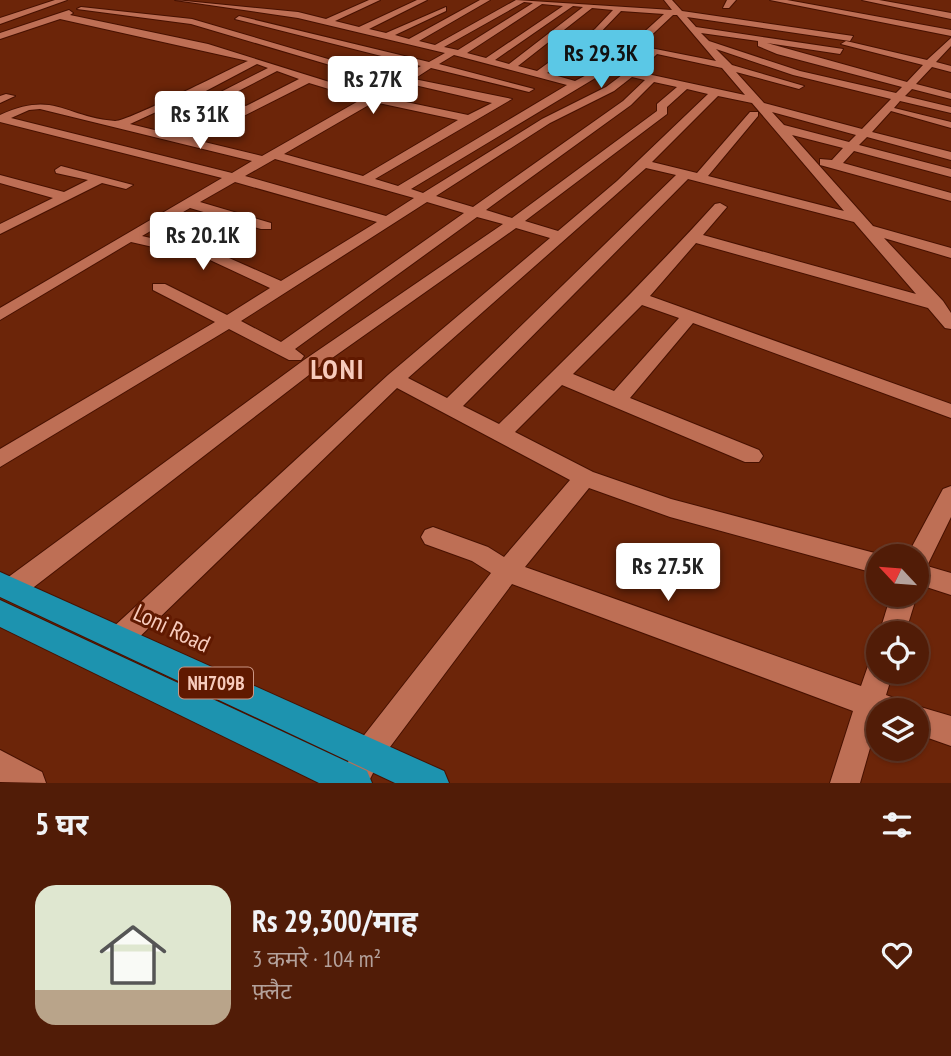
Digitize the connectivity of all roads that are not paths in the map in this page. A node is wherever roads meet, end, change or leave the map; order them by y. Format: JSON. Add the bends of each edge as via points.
{"nodes":[{"id":1,"x":33,"y":0,"type":"edge"},
{"id":2,"x":63,"y":0,"type":"edge"},
{"id":3,"x":107,"y":0,"type":"edge"},
{"id":4,"x":178,"y":0,"type":"edge"},
{"id":5,"x":247,"y":0,"type":"edge"},
{"id":6,"x":376,"y":0,"type":"edge"},
{"id":7,"x":398,"y":0,"type":"edge"},
{"id":8,"x":423,"y":0,"type":"edge"},
{"id":9,"x":486,"y":0,"type":"edge"},
{"id":10,"x":524,"y":0,"type":"edge"},
{"id":11,"x":774,"y":0,"type":"edge"},
{"id":12,"x":866,"y":0,"type":"edge"},
{"id":13,"x":905,"y":0,"type":"edge"},
{"id":14,"x":539,"y":1,"type":"edge"},
{"id":15,"x":566,"y":2,"type":"edge"},
{"id":16,"x":347,"y":3,"type":"dead end"},
{"id":17,"x":445,"y":3,"type":"edge"},
{"id":18,"x":619,"y":4,"type":"edge"},
{"id":19,"x":591,"y":5,"type":"junction"},
{"id":20,"x":156,"y":6,"type":"dead end"},
{"id":21,"x":297,"y":6,"type":"dead end"},
{"id":22,"x":672,"y":7,"type":"edge"},
{"id":23,"x":951,"y":8,"type":"edge"},
{"id":24,"x":81,"y":9,"type":"junction"},
{"id":25,"x":0,"y":11,"type":"edge"},
{"id":26,"x":810,"y":15,"type":"edge"},
{"id":27,"x":60,"y":16,"type":"junction"},
{"id":28,"x":951,"y":16,"type":"edge"},
{"id":29,"x":310,"y":18,"type":"junction"},
{"id":30,"x":0,"y":21,"type":"edge"},
{"id":31,"x":326,"y":22,"type":"junction"},
{"id":32,"x":951,"y":24,"type":"edge"},
{"id":33,"x":341,"y":26,"type":"junction"},
{"id":34,"x":694,"y":29,"type":"junction"},
{"id":35,"x":360,"y":30,"type":"junction"},
{"id":36,"x":373,"y":33,"type":"junction"},
{"id":37,"x":0,"y":36,"type":"edge"},
{"id":38,"x":387,"y":36,"type":"junction"},
{"id":39,"x":866,"y":37,"type":"dead end"},
{"id":40,"x":589,"y":38,"type":"junction"},
{"id":41,"x":766,"y":40,"type":"junction"},
{"id":42,"x":950,"y":40,"type":"edge"},
{"id":43,"x":410,"y":42,"type":"junction"},
{"id":44,"x":847,"y":42,"type":"junction"},
{"id":45,"x":707,"y":44,"type":"junction"},
{"id":46,"x":635,"y":47,"type":"junction"},
{"id":47,"x":436,"y":48,"type":"junction"},
{"id":48,"x":655,"y":50,"type":"junction"},
{"id":49,"x":927,"y":51,"type":"dead end"},
{"id":50,"x":457,"y":52,"type":"junction"},
{"id":51,"x":939,"y":53,"type":"junction"},
{"id":52,"x":255,"y":61,"type":"junction"},
{"id":53,"x":487,"y":61,"type":"junction"},
{"id":54,"x":930,"y":64,"type":"junction"},
{"id":55,"x":429,"y":65,"type":"junction"},
{"id":56,"x":829,"y":65,"type":"junction"},
{"id":57,"x":278,"y":67,"type":"junction"},
{"id":58,"x":511,"y":67,"type":"junction"},
{"id":59,"x":728,"y":67,"type":"junction"},
{"id":60,"x":606,"y":68,"type":"junction"},
{"id":61,"x":951,"y":69,"type":"edge"},
{"id":62,"x":539,"y":74,"type":"junction"},
{"id":63,"x":631,"y":74,"type":"junction"},
{"id":64,"x":554,"y":78,"type":"junction"},
{"id":65,"x":652,"y":78,"type":"junction"},
{"id":66,"x":308,"y":79,"type":"junction"},
{"id":67,"x":405,"y":79,"type":"junction"},
{"id":68,"x":576,"y":84,"type":"junction"},
{"id":69,"x":684,"y":85,"type":"junction"},
{"id":70,"x":909,"y":86,"type":"junction"},
{"id":71,"x":198,"y":88,"type":"junction"},
{"id":72,"x":529,"y":89,"type":"junction"},
{"id":73,"x":716,"y":92,"type":"junction"},
{"id":74,"x":838,"y":96,"type":"dead end"},
{"id":75,"x":951,"y":96,"type":"edge"},
{"id":76,"x":373,"y":97,"type":"junction"},
{"id":77,"x":897,"y":98,"type":"junction"},
{"id":78,"x":209,"y":102,"type":"junction"},
{"id":79,"x":503,"y":102,"type":"junction"},
{"id":80,"x":875,"y":106,"type":"dead end"},
{"id":81,"x":758,"y":107,"type":"junction"},
{"id":82,"x":246,"y":109,"type":"junction"},
{"id":83,"x":888,"y":109,"type":"junction"},
{"id":84,"x":951,"y":110,"type":"edge"},
{"id":85,"x":0,"y":119,"type":"edge"},
{"id":86,"x":468,"y":119,"type":"junction"},
{"id":87,"x":951,"y":125,"type":"edge"},
{"id":88,"x":117,"y":126,"type":"junction"},
{"id":89,"x":780,"y":128,"type":"junction"},
{"id":90,"x":864,"y":133,"type":"junction"},
{"id":91,"x":185,"y":141,"type":"junction"},
{"id":92,"x":851,"y":146,"type":"junction"},
{"id":93,"x":951,"y":156,"type":"edge"},
{"id":94,"x":267,"y":157,"type":"junction"},
{"id":95,"x":806,"y":158,"type":"junction"},
{"id":96,"x":643,"y":163,"type":"junction"},
{"id":97,"x":834,"y":165,"type":"junction"},
{"id":98,"x":61,"y":170,"type":"dead end"},
{"id":99,"x":951,"y":173,"type":"edge"},
{"id":100,"x":692,"y":176,"type":"junction"},
{"id":101,"x":232,"y":177,"type":"junction"},
{"id":102,"x":0,"y":179,"type":"edge"},
{"id":103,"x":101,"y":179,"type":"junction"},
{"id":104,"x":365,"y":180,"type":"junction"},
{"id":105,"x":126,"y":185,"type":"dead end"},
{"id":106,"x":400,"y":190,"type":"junction"},
{"id":107,"x":951,"y":197,"type":"edge"},
{"id":108,"x":65,"y":198,"type":"junction"},
{"id":109,"x":427,"y":198,"type":"junction"},
{"id":110,"x":187,"y":203,"type":"junction"},
{"id":111,"x":720,"y":207,"type":"dead end"},
{"id":112,"x":477,"y":212,"type":"junction"},
{"id":113,"x":390,"y":221,"type":"junction"},
{"id":114,"x":514,"y":223,"type":"junction"},
{"id":115,"x":867,"y":225,"type":"junction"},
{"id":116,"x":266,"y":226,"type":"dead end"},
{"id":117,"x":0,"y":230,"type":"edge"},
{"id":118,"x":561,"y":236,"type":"junction"},
{"id":119,"x":129,"y":237,"type":"junction"},
{"id":120,"x":692,"y":237,"type":"junction"},
{"id":121,"x":951,"y":253,"type":"edge"},
{"id":122,"x":159,"y":287,"type":"dead end"},
{"id":123,"x":283,"y":288,"type":"junction"},
{"id":124,"x":639,"y":298,"type":"junction"},
{"id":125,"x":934,"y":304,"type":"junction"},
{"id":126,"x":951,"y":309,"type":"edge"},
{"id":127,"x":0,"y":315,"type":"edge"},
{"id":128,"x":689,"y":317,"type":"junction"},
{"id":129,"x":230,"y":321,"type":"junction"},
{"id":130,"x":951,"y":324,"type":"edge"},
{"id":131,"x":283,"y":349,"type":"junction"},
{"id":132,"x":311,"y":364,"type":"junction"},
{"id":133,"x":559,"y":376,"type":"junction"},
{"id":134,"x":395,"y":379,"type":"junction"},
{"id":135,"x":617,"y":400,"type":"junction"},
{"id":136,"x":450,"y":407,"type":"junction"},
{"id":137,"x":951,"y":411,"type":"edge"},
{"id":138,"x":502,"y":433,"type":"junction"},
{"id":139,"x":752,"y":456,"type":"dead end"},
{"id":140,"x":0,"y":459,"type":"edge"},
{"id":141,"x":585,"y":478,"type":"junction"},
{"id":142,"x":951,"y":495,"type":"edge"},
{"id":143,"x":433,"y":537,"type":"dead end"},
{"id":144,"x":926,"y":544,"type":"edge"},
{"id":145,"x":866,"y":561,"type":"edge"},
{"id":146,"x":507,"y":570,"type":"junction"},
{"id":147,"x":929,"y":577,"type":"edge"},
{"id":148,"x":951,"y":584,"type":"edge"},
{"id":149,"x":4,"y":596,"type":"edge"},
{"id":150,"x":119,"y":639,"type":"junction"},
{"id":151,"x":866,"y":702,"type":"edge"},
{"id":152,"x":929,"y":724,"type":"edge"},
{"id":153,"x":951,"y":731,"type":"edge"},
{"id":154,"x":866,"y":736,"type":"edge"},
{"id":155,"x":368,"y":753,"type":"junction"},
{"id":156,"x":0,"y":765,"type":"edge"},
{"id":157,"x":354,"y":782,"type":"edge"},
{"id":158,"x":31,"y":783,"type":"edge"},
{"id":159,"x":432,"y":783,"type":"edge"},
{"id":160,"x":845,"y":783,"type":"edge"}],
"edges":[{"from":1,"to":25,"type":"street"},
{"from":2,"to":30,"type":"street"},
{"from":3,"to":24,"type":"street"},
{"from":4,"to":29,"type":"street"},
{"from":5,"to":21,"type":"street"},
{"from":6,"to":31,"type":"street"},
{"from":7,"to":33,"type":"street"},
{"from":8,"to":35,"type":"street"},
{"from":9,"to":43,"type":"street"},
{"from":10,"to":14,"type":"street"},
{"from":10,"to":47,"type":"street"},
{"from":11,"to":26,"type":"street"},
{"from":12,"to":28,"type":"street"},
{"from":13,"to":23,"type":"street"},
{"from":14,"to":15,"type":"street"},
{"from":14,"to":50,"type":"street"},
{"from":15,"to":19,"type":"street"},
{"from":15,"to":53,"type":"street"},
{"from":16,"to":29,"type":"street"},
{"from":17,"to":36,"type":"street"},
{"from":17,"to":38,"type":"street"},
{"from":18,"to":19,"type":"street"},
{"from":18,"to":22,"type":"street"},
{"from":18,"to":40,"type":"street","via":[[612,19]]},
{"from":19,"to":58,"type":"street"},
{"from":20,"to":55,"type":"street","via":[[233,17]]},
{"from":22,"to":26,"type":"street"},
{"from":22,"to":34,"type":"street"},
{"from":22,"to":46,"type":"street"},
{"from":24,"to":27,"type":"street"},
{"from":24,"to":67,"type":"street","via":[[192,22]]},
{"from":26,"to":32,"type":"street"},
{"from":26,"to":42,"type":"street"},
{"from":26,"to":44,"type":"street"},
{"from":27,"to":37,"type":"street"},
{"from":27,"to":52,"type":"street"},
{"from":29,"to":31,"type":"street"},
{"from":31,"to":33,"type":"street"},
{"from":33,"to":35,"type":"street"},
{"from":34,"to":41,"type":"street"},
{"from":34,"to":45,"type":"street"},
{"from":35,"to":36,"type":"street"},
{"from":36,"to":38,"type":"street"},
{"from":38,"to":43,"type":"street"},
{"from":39,"to":44,"type":"street"},
{"from":40,"to":46,"type":"street"},
{"from":40,"to":62,"type":"street"},
{"from":41,"to":44,"type":"street"},
{"from":41,"to":56,"type":"street","via":[[761,44],[766,48]]},
{"from":42,"to":44,"type":"street","via":[[867,27]]},
{"from":42,"to":51,"type":"street"},
{"from":43,"to":47,"type":"street"},
{"from":44,"to":54,"type":"street"},
{"from":44,"to":56,"type":"street"},
{"from":45,"to":59,"type":"street"},
{"from":45,"to":77,"type":"street"},
{"from":46,"to":48,"type":"street"},
{"from":46,"to":60,"type":"street"},
{"from":47,"to":50,"type":"street"},
{"from":48,"to":59,"type":"street"},
{"from":48,"to":63,"type":"street"},
{"from":49,"to":51,"type":"street"},
{"from":50,"to":53,"type":"street"},
{"from":50,"to":55,"type":"street"},
{"from":51,"to":54,"type":"street"},
{"from":52,"to":57,"type":"street"},
{"from":52,"to":71,"type":"street"},
{"from":53,"to":58,"type":"street"},
{"from":54,"to":61,"type":"street"},
{"from":54,"to":70,"type":"street"},
{"from":55,"to":67,"type":"street"},
{"from":55,"to":72,"type":"street"},
{"from":56,"to":70,"type":"street"},
{"from":57,"to":66,"type":"street"},
{"from":57,"to":78,"type":"street"},
{"from":58,"to":62,"type":"street"},
{"from":59,"to":74,"type":"street"},
{"from":59,"to":81,"type":"street"},
{"from":60,"to":63,"type":"street"},
{"from":60,"to":68,"type":"street"},
{"from":62,"to":64,"type":"street"},
{"from":63,"to":65,"type":"street"},
{"from":63,"to":109,"type":"street","via":[[546,121]]},
{"from":64,"to":68,"type":"street"},
{"from":64,"to":72,"type":"street"},
{"from":65,"to":69,"type":"street"},
{"from":65,"to":112,"type":"street","via":[[627,103]]},
{"from":66,"to":76,"type":"street"},
{"from":66,"to":82,"type":"street"},
{"from":67,"to":76,"type":"street"},
{"from":67,"to":79,"type":"street"},
{"from":68,"to":106,"type":"street"},
{"from":69,"to":73,"type":"street"},
{"from":69,"to":114,"type":"street","via":[[661,106],[663,112]]},
{"from":70,"to":75,"type":"street"},
{"from":70,"to":77,"type":"street"},
{"from":71,"to":78,"type":"street","via":[[196,96]]},
{"from":71,"to":88,"type":"street"},
{"from":72,"to":79,"type":"street"},
{"from":73,"to":81,"type":"street"},
{"from":73,"to":96,"type":"street"},
{"from":76,"to":86,"type":"street"},
{"from":76,"to":94,"type":"street"},
{"from":77,"to":83,"type":"street"},
{"from":77,"to":84,"type":"street"},
{"from":78,"to":82,"type":"street"},
{"from":79,"to":86,"type":"street"},
{"from":80,"to":83,"type":"street"},
{"from":81,"to":89,"type":"street"},
{"from":81,"to":90,"type":"street"},
{"from":81,"to":100,"type":"street"},
{"from":82,"to":91,"type":"street"},
{"from":83,"to":87,"type":"street"},
{"from":83,"to":90,"type":"street"},
{"from":85,"to":88,"type":"street","via":[[40,106]]},
{"from":85,"to":101,"type":"street"},
{"from":86,"to":104,"type":"street"},
{"from":88,"to":91,"type":"street"},
{"from":89,"to":92,"type":"street"},
{"from":89,"to":95,"type":"street"},
{"from":90,"to":92,"type":"street"},
{"from":90,"to":93,"type":"street"},
{"from":91,"to":94,"type":"street"},
{"from":92,"to":97,"type":"street"},
{"from":92,"to":99,"type":"street"},
{"from":94,"to":101,"type":"street"},
{"from":94,"to":104,"type":"street"},
{"from":95,"to":97,"type":"street"},
{"from":95,"to":115,"type":"street"},
{"from":96,"to":100,"type":"street"},
{"from":96,"to":118,"type":"street"},
{"from":97,"to":107,"type":"street"},
{"from":98,"to":103,"type":"street"},
{"from":100,"to":115,"type":"street"},
{"from":100,"to":136,"type":"street"},
{"from":101,"to":110,"type":"street"},
{"from":101,"to":113,"type":"street"},
{"from":102,"to":108,"type":"street"},
{"from":103,"to":105,"type":"street"},
{"from":103,"to":108,"type":"street"},
{"from":104,"to":106,"type":"street"},
{"from":106,"to":109,"type":"street"},
{"from":108,"to":117,"type":"street"},
{"from":109,"to":112,"type":"street"},
{"from":109,"to":113,"type":"street"},
{"from":110,"to":116,"type":"street"},
{"from":110,"to":119,"type":"street"},
{"from":111,"to":120,"type":"street"},
{"from":112,"to":114,"type":"street"},
{"from":112,"to":131,"type":"street"},
{"from":113,"to":123,"type":"street"},
{"from":114,"to":118,"type":"street"},
{"from":114,"to":132,"type":"street"},
{"from":115,"to":121,"type":"street"},
{"from":115,"to":125,"type":"street"},
{"from":118,"to":134,"type":"street"},
{"from":119,"to":123,"type":"street","via":[[215,257]]},
{"from":119,"to":127,"type":"street"},
{"from":120,"to":124,"type":"street"},
{"from":120,"to":125,"type":"street"},
{"from":122,"to":129,"type":"street"},
{"from":123,"to":129,"type":"street"},
{"from":124,"to":128,"type":"street"},
{"from":124,"to":133,"type":"street"},
{"from":125,"to":126,"type":"street"},
{"from":125,"to":130,"type":"street"},
{"from":128,"to":135,"type":"street"},
{"from":128,"to":137,"type":"street"},
{"from":129,"to":131,"type":"street"},
{"from":129,"to":140,"type":"street"},
{"from":131,"to":132,"type":"street"},
{"from":132,"to":149,"type":"street"},
{"from":133,"to":135,"type":"street"},
{"from":133,"to":138,"type":"street"},
{"from":134,"to":136,"type":"street"},
{"from":134,"to":150,"type":"street"},
{"from":135,"to":139,"type":"street"},
{"from":136,"to":138,"type":"street"},
{"from":138,"to":141,"type":"street"},
{"from":141,"to":145,"type":"street","via":[[670,508]]},
{"from":141,"to":146,"type":"street"},
{"from":142,"to":144,"type":"street"},
{"from":143,"to":146,"type":"street","via":[[480,554]]},
{"from":146,"to":151,"type":"street"},
{"from":146,"to":155,"type":"street"},
{"from":147,"to":148,"type":"street"},
{"from":149,"to":150,"type":"highway","name":"Loni Road","number":"NH709B"},
{"from":149,"to":157,"type":"highway","number":"NH709B"},
{"from":150,"to":155,"type":"highway","name":"Loni Road","number":"NH709B"},
{"from":152,"to":153,"type":"street"},
{"from":154,"to":160,"type":"street"},
{"from":155,"to":157,"type":"street"},
{"from":155,"to":159,"type":"highway","name":"Loni Road","number":"NH709B"},
{"from":156,"to":158,"type":"street"}]}
